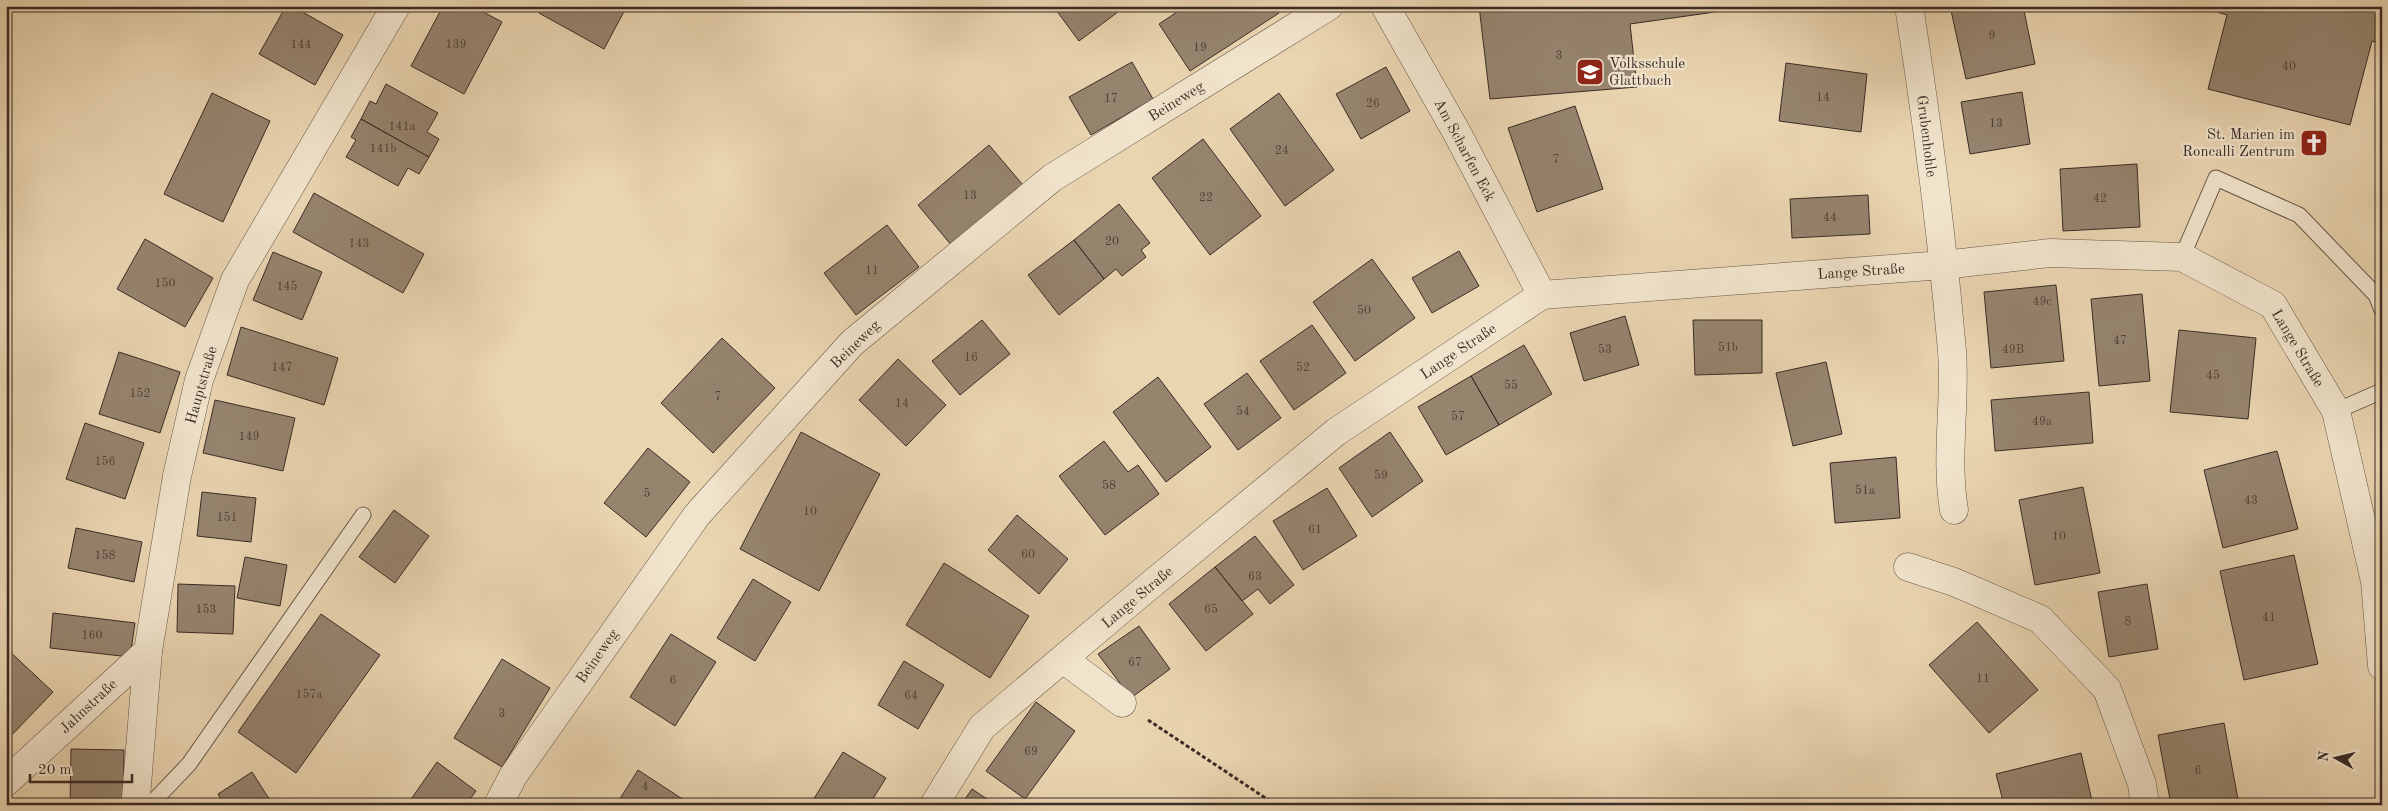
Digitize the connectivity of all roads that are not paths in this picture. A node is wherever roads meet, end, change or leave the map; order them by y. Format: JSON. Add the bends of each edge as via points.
{"nodes":[{"id":1,"x":396,"y":6,"type":"edge"},
{"id":2,"x":1329,"y":6,"type":"edge"},
{"id":3,"x":1385,"y":6,"type":"edge"},
{"id":4,"x":1909,"y":6,"type":"edge"},
{"id":5,"x":2182,"y":257,"type":"junction"},
{"id":6,"x":1943,"y":265,"type":"junction"},
{"id":7,"x":1542,"y":295,"type":"junction"},
{"id":8,"x":2382,"y":310,"type":"edge"},
{"id":9,"x":2382,"y":391,"type":"edge"},
{"id":10,"x":2336,"y":411,"type":"junction"},
{"id":11,"x":1954,"y":510,"type":"dead end"},
{"id":12,"x":363,"y":515,"type":"dead end"},
{"id":13,"x":1908,"y":567,"type":"dead end"},
{"id":14,"x":148,"y":651,"type":"junction"},
{"id":15,"x":1062,"y":660,"type":"junction"},
{"id":16,"x":2382,"y":666,"type":"edge"},
{"id":17,"x":1122,"y":703,"type":"road end"},
{"id":18,"x":6,"y":782,"type":"edge"},
{"id":19,"x":140,"y":805,"type":"edge"},
{"id":20,"x":150,"y":805,"type":"edge"},
{"id":21,"x":498,"y":805,"type":"edge"},
{"id":22,"x":934,"y":805,"type":"edge"},
{"id":23,"x":2145,"y":805,"type":"edge"}],
"edges":[{"from":1,"to":14,"type":"street","name":"Hauptstraße","via":[[235,280],[199,380],[179,466]]},
{"from":2,"to":21,"type":"street","name":"Beineweg","via":[[1052,178],[852,343],[697,515],[512,776]]},
{"from":3,"to":7,"type":"street","name":"Am Scharfen Eck","via":[[1457,133]]},
{"from":4,"to":6,"type":"street","name":"Grubenhohle"},
{"from":5,"to":6,"type":"street","name":"Lange Straße","via":[[2050,253]]},
{"from":5,"to":8,"type":"lane","via":[[2216,178],[2298,215],[2376,295]]},
{"from":5,"to":10,"type":"street","name":"Lange Straße","via":[[2273,305]]},
{"from":6,"to":7,"type":"street","name":"Lange Straße"},
{"from":6,"to":11,"type":"street","via":[[1952,354],[1950,485]]},
{"from":7,"to":15,"type":"street","name":"Lange Straße","via":[[1336,432]]},
{"from":9,"to":10,"type":"lane"},
{"from":10,"to":16,"type":"street","name":"Lange Straße","via":[[2376,581]]},
{"from":12,"to":20,"type":"lane","via":[[189,764]]},
{"from":13,"to":23,"type":"street","via":[[1954,582],[2040,619],[2106,689],[2142,784]]},
{"from":14,"to":18,"type":"street","name":"Jahnstraße"},
{"from":14,"to":19,"type":"street","name":"Hauptstraße","via":[[136,797]]},
{"from":15,"to":17,"type":"street"},
{"from":15,"to":22,"type":"street","name":"Lange Straße","via":[[982,727]]}]}
